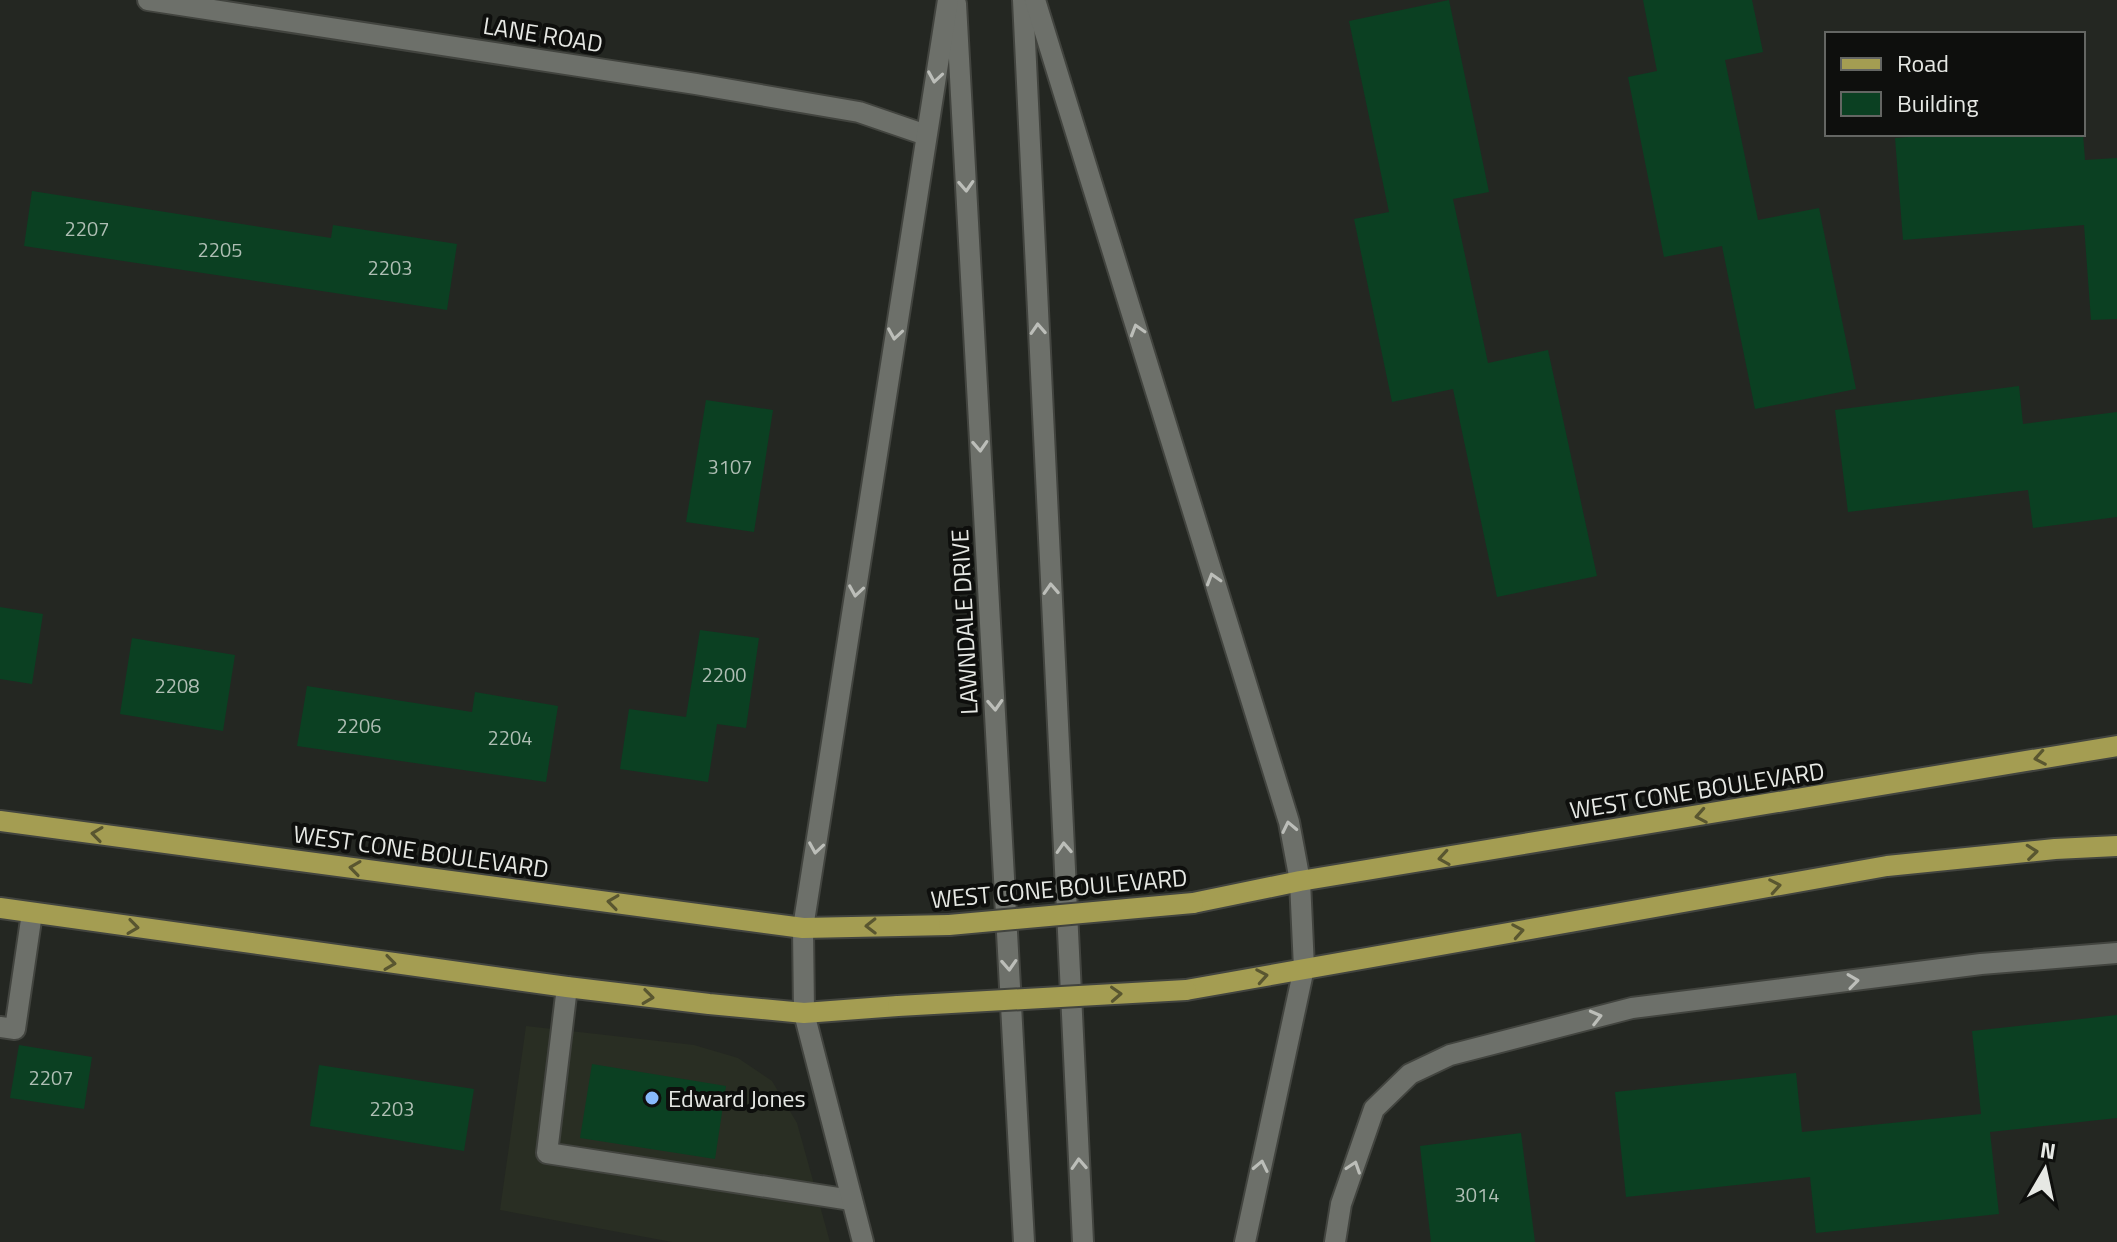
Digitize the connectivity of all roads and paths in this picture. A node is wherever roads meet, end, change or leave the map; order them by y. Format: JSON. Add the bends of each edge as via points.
{"nodes":[{"id":1,"x":148,"y":0,"type":"edge"},
{"id":2,"x":948,"y":0,"type":"edge"},
{"id":3,"x":956,"y":0,"type":"edge"},
{"id":4,"x":1023,"y":0,"type":"edge"},
{"id":5,"x":1035,"y":0,"type":"edge"},
{"id":6,"x":926,"y":135,"type":"junction"},
{"id":7,"x":2117,"y":746,"type":"edge"},
{"id":8,"x":0,"y":821,"type":"edge"},
{"id":9,"x":2117,"y":846,"type":"edge"},
{"id":10,"x":1300,"y":881,"type":"junction"},
{"id":11,"x":0,"y":908,"type":"edge"},
{"id":12,"x":32,"y":913,"type":"junction"},
{"id":13,"x":803,"y":928,"type":"junction"},
{"id":14,"x":2117,"y":953,"type":"edge"},
{"id":15,"x":1304,"y":968,"type":"junction"},
{"id":16,"x":567,"y":987,"type":"junction"},
{"id":17,"x":804,"y":1013,"type":"junction"},
{"id":18,"x":0,"y":1027,"type":"edge"},
{"id":19,"x":851,"y":1200,"type":"junction"},
{"id":20,"x":863,"y":1242,"type":"edge"},
{"id":21,"x":1024,"y":1242,"type":"edge"},
{"id":22,"x":1083,"y":1242,"type":"edge"},
{"id":23,"x":1245,"y":1242,"type":"edge"},
{"id":24,"x":1335,"y":1242,"type":"edge"}],
"edges":[{"from":1,"to":6,"type":"main road","name":"LANE ROAD","via":[[859,112]]},
{"from":2,"to":6,"type":"main road","one_way":true},
{"from":3,"to":21,"type":"main road","name":"LAWNDALE DRIVE","one_way":true},
{"from":22,"to":4,"type":"main road","one_way":true},
{"from":10,"to":5,"type":"main road","one_way":true,"via":[[1289,822]]},
{"from":6,"to":13,"type":"main road","one_way":true},
{"from":7,"to":10,"type":"main road","name":"WEST CONE BOULEVARD","one_way":true},
{"from":13,"to":8,"type":"main road","name":"WEST CONE BOULEVARD","one_way":true},
{"from":15,"to":9,"type":"main road","one_way":true,"via":[[1887,866]]},
{"from":10,"to":13,"type":"main road","name":"WEST CONE BOULEVARD","one_way":true,"bridge":true,"via":[[1193,903],[949,925]]},
{"from":10,"to":15,"type":"main road"},
{"from":11,"to":12,"type":"main road"},
{"from":12,"to":16,"type":"main road","one_way":true},
{"from":12,"to":18,"type":"main road","via":[[15,1029]]},
{"from":13,"to":17,"type":"main road"},
{"from":24,"to":14,"type":"main road","one_way":true,"via":[[1341,1204],[1374,1109],[1410,1074],[1450,1055],[1632,1008],[1981,964]]},
{"from":17,"to":15,"type":"main road","one_way":true,"bridge":true,"via":[[1186,990]]},
{"from":23,"to":15,"type":"main road","one_way":true},
{"from":16,"to":17,"type":"main road","one_way":true},
{"from":16,"to":19,"type":"main road","via":[[547,1153]]},
{"from":17,"to":19,"type":"main road"},
{"from":19,"to":20,"type":"main road"}]}
